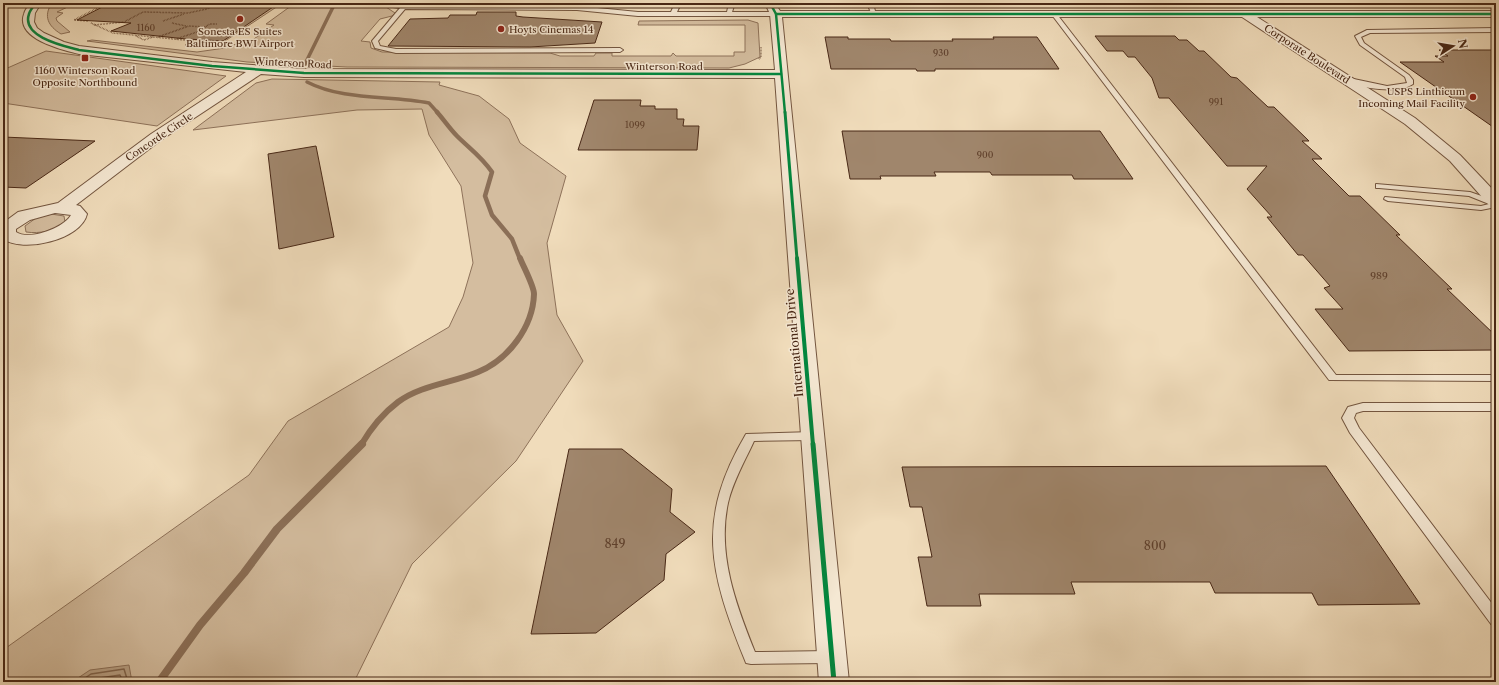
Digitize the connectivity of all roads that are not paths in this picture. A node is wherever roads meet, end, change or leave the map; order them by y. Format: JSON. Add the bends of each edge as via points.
{"nodes":[{"id":1,"x":36,"y":3,"type":"edge"},
{"id":2,"x":393,"y":3,"type":"edge"},
{"id":3,"x":678,"y":3,"type":"edge"},
{"id":4,"x":732,"y":3,"type":"edge"},
{"id":5,"x":770,"y":3,"type":"edge"},
{"id":6,"x":784,"y":3,"type":"edge"},
{"id":7,"x":870,"y":3,"type":"edge"},
{"id":8,"x":1224,"y":3,"type":"edge"},
{"id":9,"x":1232,"y":3,"type":"edge"},
{"id":10,"x":403,"y":8,"type":"junction"},
{"id":11,"x":672,"y":14,"type":"junction"},
{"id":12,"x":729,"y":14,"type":"junction"},
{"id":13,"x":776,"y":14,"type":"junction"},
{"id":14,"x":874,"y":14,"type":"junction"},
{"id":15,"x":1054,"y":14,"type":"junction"},
{"id":16,"x":1245,"y":14,"type":"junction"},
{"id":17,"x":1496,"y":14,"type":"edge"},
{"id":18,"x":1496,"y":30,"type":"edge"},
{"id":19,"x":620,"y":50,"type":"dead end"},
{"id":20,"x":258,"y":70,"type":"junction"},
{"id":21,"x":781,"y":74,"type":"junction"},
{"id":22,"x":1347,"y":80,"type":"junction"},
{"id":23,"x":1379,"y":186,"type":"dead end"},
{"id":24,"x":1388,"y":199,"type":"dead end"},
{"id":25,"x":1496,"y":204,"type":"edge"},
{"id":26,"x":63,"y":208,"type":"dead end"},
{"id":27,"x":1496,"y":378,"type":"edge"},
{"id":28,"x":1496,"y":407,"type":"edge"},
{"id":29,"x":813,"y":436,"type":"junction"},
{"id":30,"x":1496,"y":620,"type":"edge"},
{"id":31,"x":832,"y":657,"type":"junction"},
{"id":32,"x":834,"y":682,"type":"edge"}],
"edges":[{"from":1,"to":20,"type":"street","name":"Winterson Road","via":[[29,13],[28,22],[32,30],[42,38],[61,45],[114,54]]},
{"from":2,"to":10,"type":"lane"},
{"from":3,"to":11,"type":"lane"},
{"from":4,"to":12,"type":"lane"},
{"from":5,"to":13,"type":"street","name":"International Drive"},
{"from":6,"to":13,"type":"street"},
{"from":7,"to":14,"type":"lane"},
{"from":8,"to":16,"type":"street","name":"Corporate Boulevard"},
{"from":9,"to":16,"type":"street","name":"Corporate Boulevard"},
{"from":10,"to":11,"type":"lane","via":[[590,8],[622,13]]},
{"from":10,"to":19,"type":"lane","via":[[375,41],[380,49]]},
{"from":11,"to":12,"type":"lane"},
{"from":12,"to":13,"type":"lane"},
{"from":13,"to":14,"type":"street"},
{"from":13,"to":21,"type":"street","name":"International Drive"},
{"from":14,"to":15,"type":"street"},
{"from":15,"to":16,"type":"street"},
{"from":15,"to":27,"type":"lane","via":[[1333,378]]},
{"from":16,"to":17,"type":"street"},
{"from":16,"to":22,"type":"street","name":"Corporate Boulevard"},
{"from":18,"to":22,"type":"lane","via":[[1369,31],[1358,36],[1362,44],[1407,76],[1410,84],[1386,88]]},
{"from":20,"to":21,"type":"street","name":"Winterson Road","via":[[375,74]]},
{"from":20,"to":26,"type":"street","name":"Concorde Circle","via":[[156,137]]},
{"from":21,"to":29,"type":"street","name":"International Drive"},
{"from":22,"to":25,"type":"street","name":"Corporate Boulevard","via":[[1435,140],[1455,158]]},
{"from":23,"to":25,"type":"lane","via":[[1470,194]]},
{"from":24,"to":25,"type":"lane","via":[[1481,208]]},
{"from":28,"to":30,"type":"lane","via":[[1363,407],[1352,410],[1348,418],[1354,430]]},
{"from":29,"to":31,"type":"street","name":"International Drive"},
{"from":29,"to":31,"type":"lane","via":[[750,437],[722,505],[719,535],[721,565],[730,607],[751,658]]},
{"from":31,"to":32,"type":"street","name":"International Drive"}]}
